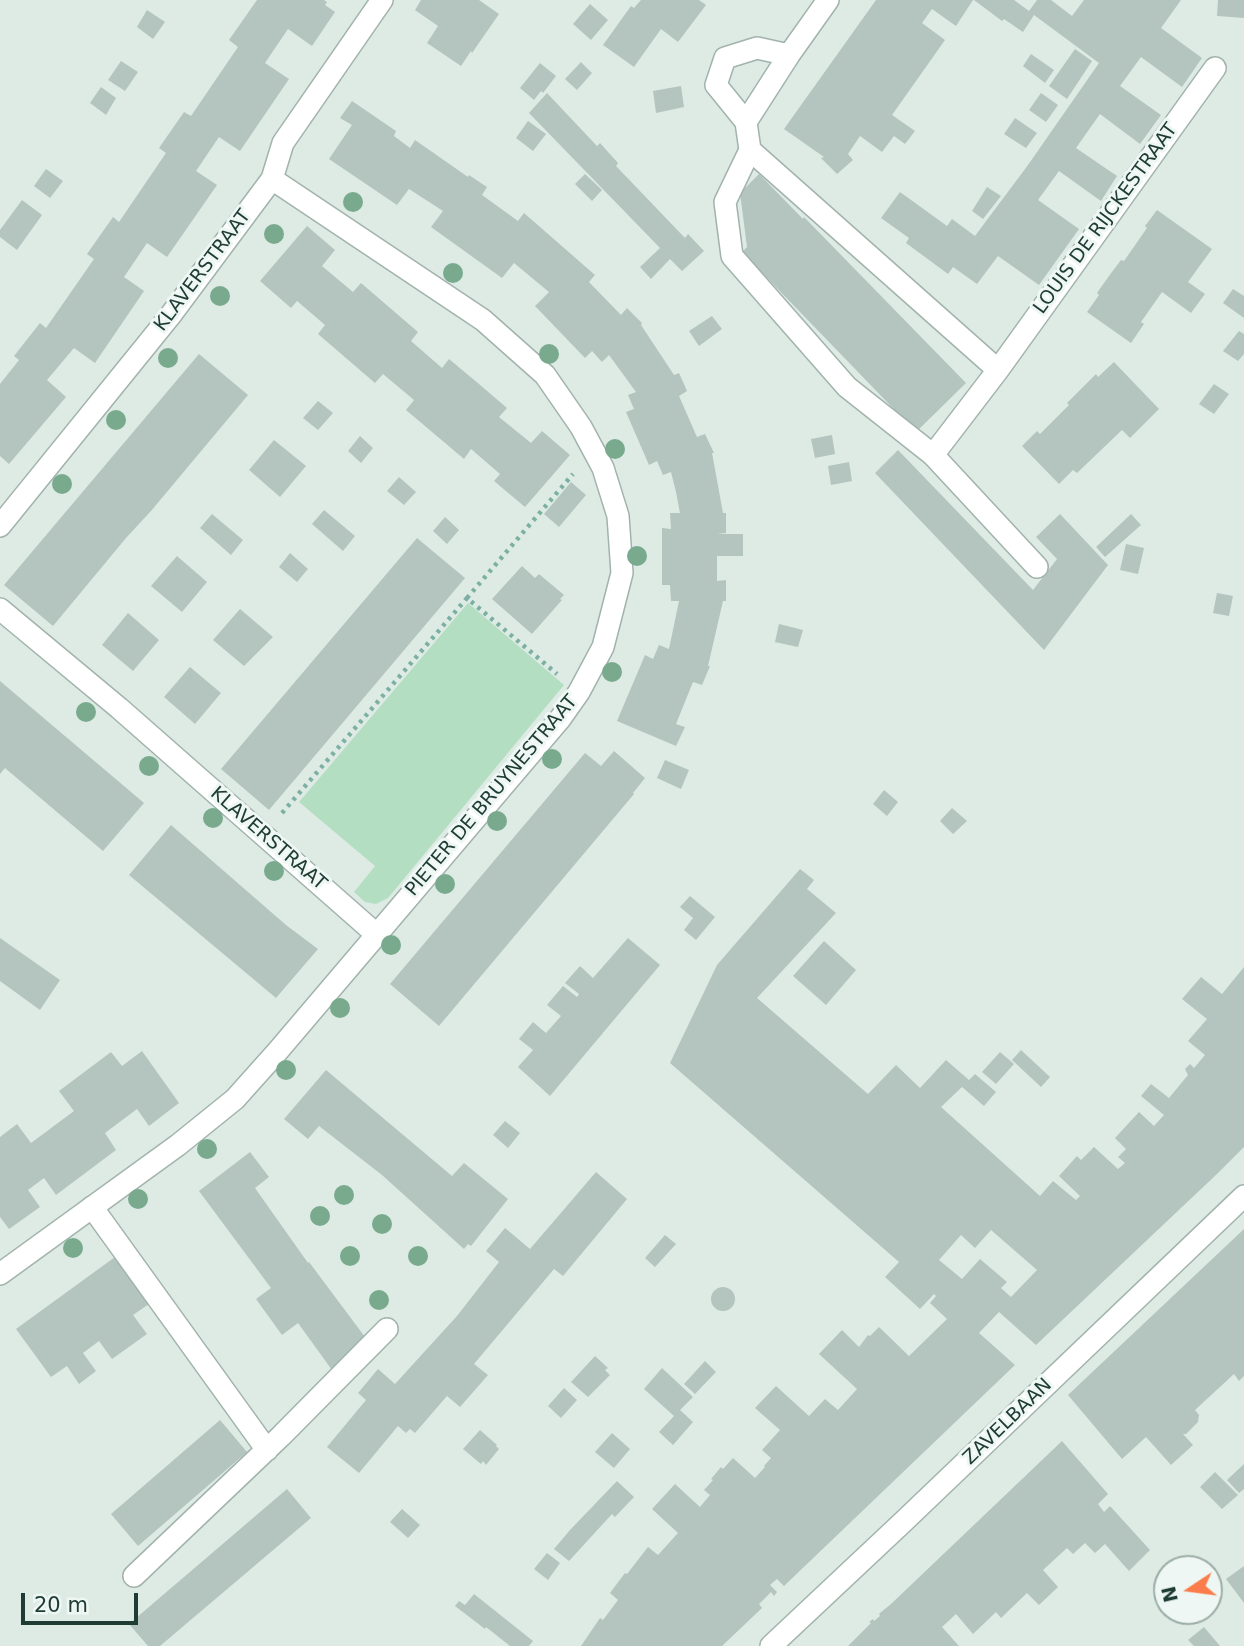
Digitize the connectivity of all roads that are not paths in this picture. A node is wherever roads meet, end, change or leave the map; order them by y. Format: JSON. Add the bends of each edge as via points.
{"nodes":[{"id":1,"x":382,"y":0,"type":"edge"},
{"id":2,"x":828,"y":0,"type":"edge"},
{"id":3,"x":789,"y":55,"type":"junction"},
{"id":4,"x":1214,"y":68,"type":"dead end"},
{"id":5,"x":746,"y":122,"type":"junction"},
{"id":6,"x":750,"y":150,"type":"junction"},
{"id":7,"x":272,"y":180,"type":"junction"},
{"id":8,"x":998,"y":370,"type":"junction"},
{"id":9,"x":933,"y":455,"type":"junction"},
{"id":10,"x":0,"y":526,"type":"edge"},
{"id":11,"x":1037,"y":567,"type":"dead end"},
{"id":12,"x":0,"y":609,"type":"edge"},
{"id":13,"x":376,"y":934,"type":"junction"},
{"id":14,"x":1244,"y":1196,"type":"edge"},
{"id":15,"x":92,"y":1207,"type":"junction"},
{"id":16,"x":0,"y":1274,"type":"edge"},
{"id":17,"x":387,"y":1329,"type":"dead end"},
{"id":18,"x":267,"y":1450,"type":"junction"},
{"id":19,"x":134,"y":1576,"type":"dead end"},
{"id":20,"x":771,"y":1646,"type":"edge"}],
"edges":[{"from":1,"to":7,"type":"street","name":"KLAVERSTRAAT","via":[[283,143]]},
{"from":2,"to":3,"type":"street"},
{"from":3,"to":5,"type":"street"},
{"from":3,"to":5,"type":"street","via":[[757,48],[725,58],[716,85]]},
{"from":4,"to":8,"type":"street","name":"LOUIS DE RIJCKESTRAAT"},
{"from":5,"to":6,"type":"street"},
{"from":6,"to":8,"type":"street"},
{"from":6,"to":9,"type":"street","via":[[725,202],[732,256],[847,387]]},
{"from":7,"to":10,"type":"street","name":"KLAVERSTRAAT","via":[[170,316]]},
{"from":7,"to":13,"type":"street","name":"PIETER DE BRUYNESTRAAT","via":[[483,320],[545,375],[594,449],[618,516],[622,573],[603,646],[579,692]]},
{"from":8,"to":9,"type":"street","name":"LOUIS DE RIJCKESTRAAT"},
{"from":9,"to":11,"type":"street"},
{"from":12,"to":13,"type":"street","name":"KLAVERSTRAAT"},
{"from":13,"to":15,"type":"street","name":"PIETER DE BRUYNESTRAAT","via":[[235,1099]]},
{"from":14,"to":20,"type":"street","name":"ZAVELBAAN"},
{"from":15,"to":16,"type":"street","name":"PIETER DE BRUYNESTRAAT"},
{"from":15,"to":18,"type":"street"},
{"from":17,"to":18,"type":"street"},
{"from":18,"to":19,"type":"street"}]}
